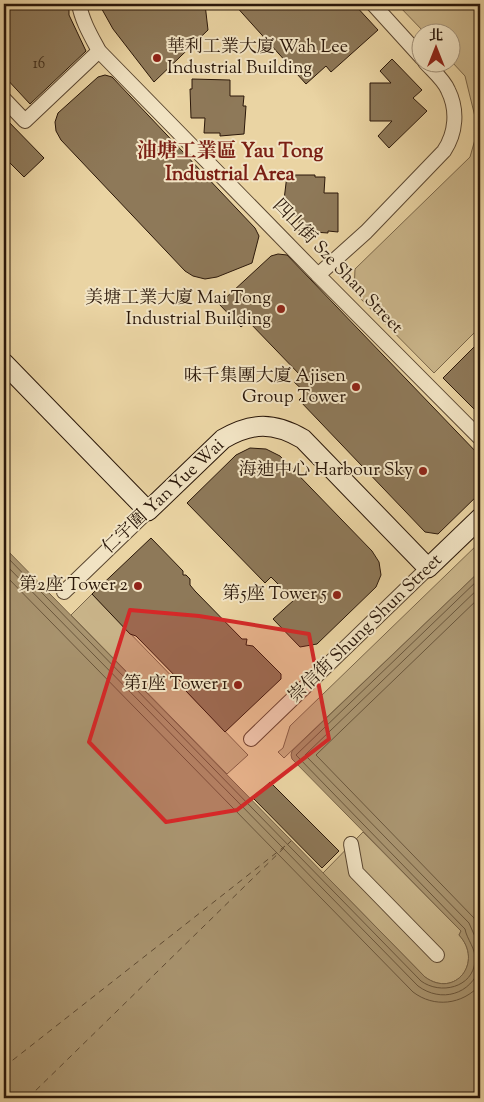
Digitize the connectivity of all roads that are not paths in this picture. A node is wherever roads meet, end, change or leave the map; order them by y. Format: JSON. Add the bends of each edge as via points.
{"nodes":[{"id":1,"x":79,"y":4,"type":"edge"},
{"id":2,"x":373,"y":4,"type":"edge"},
{"id":3,"x":412,"y":47,"type":"edge"},
{"id":4,"x":100,"y":51,"type":"junction"},
{"id":5,"x":434,"y":72,"type":"edge"},
{"id":6,"x":4,"y":99,"type":"edge"},
{"id":7,"x":318,"y":275,"type":"junction"},
{"id":8,"x":4,"y":363,"type":"edge"},
{"id":9,"x":480,"y":438,"type":"edge"},
{"id":10,"x":148,"y":511,"type":"junction"},
{"id":11,"x":480,"y":518,"type":"edge"},
{"id":12,"x":428,"y":568,"type":"junction"},
{"id":13,"x":64,"y":592,"type":"dead end"},
{"id":14,"x":251,"y":739,"type":"dead end"},
{"id":15,"x":351,"y":844,"type":"dead end"},
{"id":16,"x":437,"y":956,"type":"dead end"}],
"edges":[{"from":1,"to":4,"type":"street","name":"四山街 Sze Shan Street","via":[[89,34]]},
{"from":2,"to":3,"type":"street"},
{"from":4,"to":6,"type":"street","via":[[25,121]]},
{"from":4,"to":7,"type":"street","name":"四山街 Sze Shan Street"},
{"from":5,"to":7,"type":"street","via":[[448,89],[454,111],[451,140],[366,232]]},
{"from":7,"to":9,"type":"street","name":"四山街 Sze Shan Street"},
{"from":8,"to":10,"type":"street"},
{"from":10,"to":12,"type":"street","name":"仁宇圍 Yan Yue Wai","via":[[223,439],[249,427],[277,427],[303,439]]},
{"from":10,"to":13,"type":"street","name":"仁宇圍 Yan Yue Wai"},
{"from":11,"to":12,"type":"street","name":"崇信街 Shung Shun Street"},
{"from":12,"to":14,"type":"street","name":"崇信街 Shung Shun Street"},
{"from":15,"to":16,"type":"street","via":[[356,872]]}]}
